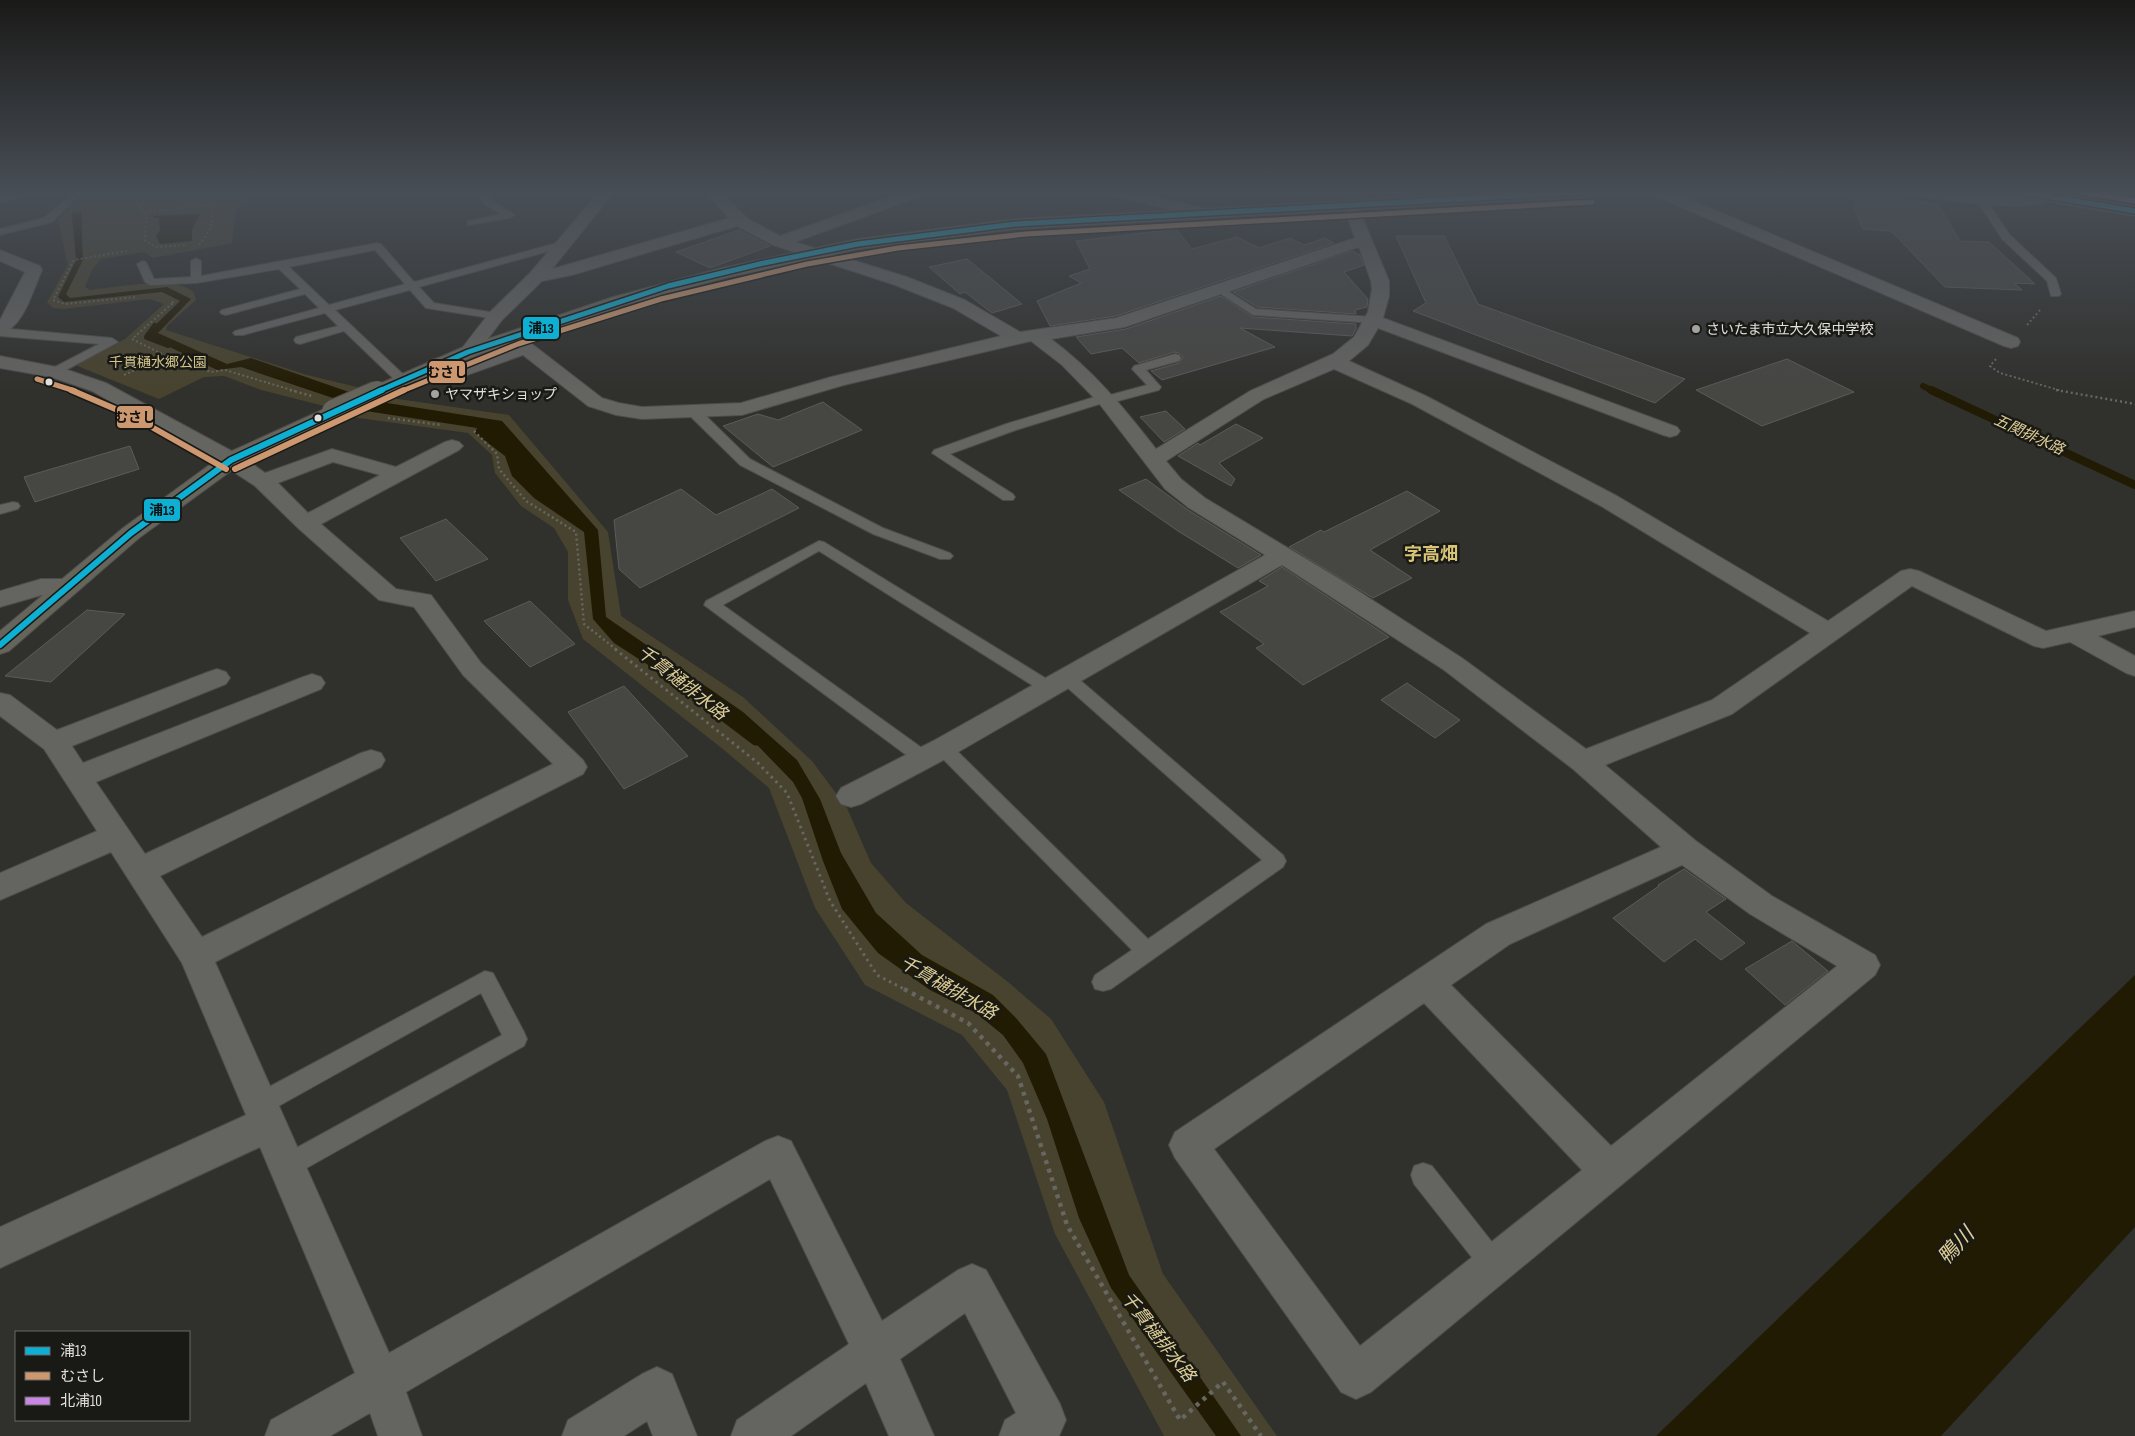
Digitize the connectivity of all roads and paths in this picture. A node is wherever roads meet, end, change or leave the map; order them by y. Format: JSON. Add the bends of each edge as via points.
{"nodes":[{"id":1,"x":11,"y":259,"type":"edge"},
{"id":2,"x":80,"y":259,"type":"edge"},
{"id":3,"x":311,"y":259,"type":"edge"},
{"id":4,"x":389,"y":259,"type":"edge"},
{"id":5,"x":510,"y":259,"type":"edge"},
{"id":6,"x":551,"y":259,"type":"edge"},
{"id":7,"x":607,"y":259,"type":"edge"},
{"id":8,"x":787,"y":259,"type":"edge"},
{"id":9,"x":832,"y":259,"type":"edge"},
{"id":10,"x":1309,"y":259,"type":"edge"},
{"id":11,"x":1372,"y":259,"type":"edge"},
{"id":12,"x":1816,"y":259,"type":"edge"},
{"id":13,"x":2030,"y":259,"type":"edge"},
{"id":14,"x":196,"y":261,"type":"dead end"},
{"id":15,"x":142,"y":264,"type":"dead end"},
{"id":16,"x":281,"y":265,"type":"junction"},
{"id":17,"x":536,"y":277,"type":"junction"},
{"id":18,"x":196,"y":280,"type":"junction"},
{"id":19,"x":413,"y":286,"type":"junction"},
{"id":20,"x":1220,"y":289,"type":"junction"},
{"id":21,"x":307,"y":290,"type":"junction"},
{"id":22,"x":2055,"y":294,"type":"joint"},
{"id":23,"x":138,"y":297,"type":"dead end"},
{"id":24,"x":168,"y":300,"type":"dead end"},
{"id":25,"x":328,"y":310,"type":"junction"},
{"id":26,"x":226,"y":312,"type":"dead end"},
{"id":27,"x":496,"y":316,"type":"junction"},
{"id":28,"x":1373,"y":320,"type":"junction"},
{"id":29,"x":347,"y":327,"type":"junction"},
{"id":30,"x":0,"y":330,"type":"edge"},
{"id":31,"x":239,"y":332,"type":"dead end"},
{"id":32,"x":1026,"y":337,"type":"junction"},
{"id":33,"x":300,"y":340,"type":"dead end"},
{"id":34,"x":2011,"y":342,"type":"junction"},
{"id":35,"x":468,"y":352,"type":"junction"},
{"id":36,"x":166,"y":356,"type":"junction"},
{"id":37,"x":1175,"y":358,"type":"dead end"},
{"id":38,"x":1334,"y":360,"type":"junction"},
{"id":39,"x":0,"y":362,"type":"edge"},
{"id":40,"x":439,"y":364,"type":"junction"},
{"id":41,"x":135,"y":370,"type":"dead end"},
{"id":42,"x":55,"y":372,"type":"junction"},
{"id":43,"x":402,"y":380,"type":"junction"},
{"id":44,"x":314,"y":397,"type":"dead end"},
{"id":45,"x":1106,"y":399,"type":"junction"},
{"id":46,"x":2135,"y":404,"type":"edge"},
{"id":47,"x":693,"y":411,"type":"junction"},
{"id":48,"x":386,"y":418,"type":"dead end"},
{"id":49,"x":444,"y":426,"type":"dead end"},
{"id":50,"x":473,"y":430,"type":"dead end"},
{"id":51,"x":1670,"y":431,"type":"dead end"},
{"id":52,"x":452,"y":446,"type":"dead end"},
{"id":53,"x":231,"y":460,"type":"junction"},
{"id":54,"x":1154,"y":460,"type":"junction"},
{"id":55,"x":398,"y":474,"type":"junction"},
{"id":56,"x":263,"y":481,"type":"junction"},
{"id":57,"x":1008,"y":497,"type":"dead end"},
{"id":58,"x":306,"y":523,"type":"junction"},
{"id":59,"x":1282,"y":555,"type":"junction"},
{"id":60,"x":945,"y":556,"type":"dead end"},
{"id":61,"x":67,"y":587,"type":"junction"},
{"id":62,"x":0,"y":599,"type":"edge"},
{"id":63,"x":2135,"y":619,"type":"edge"},
{"id":64,"x":1829,"y":632,"type":"junction"},
{"id":65,"x":2073,"y":633,"type":"junction"},
{"id":66,"x":0,"y":645,"type":"edge"},
{"id":67,"x":2135,"y":667,"type":"edge"},
{"id":68,"x":217,"y":678,"type":"dead end"},
{"id":69,"x":1058,"y":682,"type":"junction"},
{"id":70,"x":312,"y":683,"type":"dead end"},
{"id":71,"x":0,"y":702,"type":"edge"},
{"id":72,"x":54,"y":742,"type":"junction"},
{"id":73,"x":933,"y":753,"type":"junction"},
{"id":74,"x":370,"y":760,"type":"dead end"},
{"id":75,"x":1584,"y":762,"type":"junction"},
{"id":76,"x":78,"y":777,"type":"junction"},
{"id":77,"x":850,"y":796,"type":"dead end"},
{"id":78,"x":117,"y":836,"type":"junction"},
{"id":79,"x":1685,"y":850,"type":"junction"},
{"id":80,"x":140,"y":871,"type":"junction"},
{"id":81,"x":0,"y":886,"type":"edge"},
{"id":82,"x":1147,"y":951,"type":"junction"},
{"id":83,"x":196,"y":956,"type":"junction"},
{"id":84,"x":1103,"y":982,"type":"dead end"},
{"id":85,"x":1426,"y":982,"type":"junction"},
{"id":86,"x":264,"y":1114,"type":"junction"},
{"id":87,"x":287,"y":1166,"type":"junction"},
{"id":88,"x":1609,"y":1170,"type":"junction"},
{"id":89,"x":1423,"y":1175,"type":"dead end"},
{"id":90,"x":0,"y":1248,"type":"edge"},
{"id":91,"x":1494,"y":1265,"type":"junction"},
{"id":92,"x":874,"y":1351,"type":"junction"},
{"id":93,"x":380,"y":1384,"type":"junction"},
{"id":94,"x":287,"y":1436,"type":"edge"},
{"id":95,"x":400,"y":1436,"type":"edge"},
{"id":96,"x":584,"y":1436,"type":"edge"},
{"id":97,"x":675,"y":1436,"type":"edge"},
{"id":98,"x":753,"y":1436,"type":"edge"},
{"id":99,"x":912,"y":1436,"type":"edge"},
{"id":100,"x":1021,"y":1436,"type":"edge"},
{"id":101,"x":1261,"y":1436,"type":"edge"}],
"edges":[{"from":1,"to":30,"type":"street","via":[[34,270],[10,320]]},
{"from":2,"to":23,"type":"path","via":[[74,260],[53,300],[65,304]]},
{"from":3,"to":16,"type":"lane"},
{"from":4,"to":19,"type":"lane"},
{"from":5,"to":19,"type":"lane"},
{"from":6,"to":17,"type":"street"},
{"from":7,"to":17,"type":"street"},
{"from":8,"to":35,"type":"main road","via":[[668,286]]},
{"from":9,"to":32,"type":"street","via":[[959,304]]},
{"from":10,"to":20,"type":"street"},
{"from":11,"to":28,"type":"street","via":[[1382,294]]},
{"from":12,"to":34,"type":"street"},
{"from":13,"to":22,"type":"lane","via":[[2052,280]]},
{"from":14,"to":18,"type":"lane"},
{"from":15,"to":18,"type":"lane","via":[[150,282]]},
{"from":16,"to":18,"type":"lane"},
{"from":16,"to":21,"type":"lane"},
{"from":17,"to":27,"type":"street"},
{"from":19,"to":25,"type":"lane"},
{"from":19,"to":27,"type":"lane","via":[[430,306]]},
{"from":20,"to":28,"type":"lane","via":[[1253,312]]},
{"from":20,"to":32,"type":"street","via":[[1119,323]]},
{"from":21,"to":25,"type":"lane"},
{"from":21,"to":26,"type":"lane"},
{"from":22,"to":34,"type":"path"},
{"from":24,"to":36,"type":"path","via":[[174,302],[132,339]]},
{"from":25,"to":29,"type":"lane"},
{"from":25,"to":31,"type":"lane"},
{"from":27,"to":35,"type":"street"},
{"from":28,"to":38,"type":"street","via":[[1361,341]]},
{"from":28,"to":51,"type":"street"},
{"from":29,"to":33,"type":"lane"},
{"from":29,"to":43,"type":"lane"},
{"from":30,"to":42,"type":"lane","via":[[112,342]]},
{"from":32,"to":45,"type":"street","via":[[1069,361]]},
{"from":32,"to":47,"type":"street","via":[[838,382],[742,409]]},
{"from":34,"to":46,"type":"path","via":[[1990,366],[2000,373],[2057,390]]},
{"from":35,"to":40,"type":"main road"},
{"from":36,"to":41,"type":"path"},
{"from":36,"to":44,"type":"path","via":[[212,372],[225,370]]},
{"from":37,"to":45,"type":"lane","via":[[1138,369],[1154,387]]},
{"from":38,"to":54,"type":"street","via":[[1258,394]]},
{"from":38,"to":64,"type":"street","via":[[1419,400],[1609,502]]},
{"from":39,"to":42,"type":"street"},
{"from":40,"to":43,"type":"main road"},
{"from":40,"to":47,"type":"street","via":[[456,373],[525,348],[595,402],[642,413]]},
{"from":42,"to":53,"type":"street","via":[[99,387]]},
{"from":43,"to":53,"type":"main road","bridge":true},
{"from":45,"to":54,"type":"street"},
{"from":45,"to":57,"type":"lane","via":[[1011,426],[939,454]]},
{"from":47,"to":60,"type":"lane","via":[[745,462],[878,532]]},
{"from":48,"to":49,"type":"path"},
{"from":50,"to":101,"type":"path","via":[[497,454],[499,469],[526,501],[576,532],[584,624],[758,763],[787,793],[830,901],[877,975],[968,1023],[1018,1076],[1067,1225],[1180,1420],[1223,1382]]},
{"from":52,"to":55,"type":"street"},
{"from":53,"to":56,"type":"street"},
{"from":53,"to":61,"type":"main road","via":[[131,532]]},
{"from":54,"to":59,"type":"street","via":[[1173,484],[1197,503]]},
{"from":55,"to":56,"type":"street","via":[[332,455]]},
{"from":55,"to":58,"type":"street"},
{"from":56,"to":58,"type":"street"},
{"from":58,"to":83,"type":"street","via":[[388,595],[422,601],[472,669],[573,767]]},
{"from":59,"to":69,"type":"street"},
{"from":59,"to":75,"type":"street","via":[[1453,664]]},
{"from":61,"to":62,"type":"street","via":[[41,587]]},
{"from":61,"to":66,"type":"main road"},
{"from":63,"to":65,"type":"street"},
{"from":64,"to":65,"type":"street","via":[[1910,576],[2043,640]]},
{"from":64,"to":75,"type":"street","via":[[1722,707]]},
{"from":65,"to":67,"type":"street"},
{"from":68,"to":72,"type":"street"},
{"from":69,"to":73,"type":"street"},
{"from":69,"to":73,"type":"lane","via":[[819,545],[712,605]]},
{"from":69,"to":82,"type":"lane","via":[[1276,861]]},
{"from":70,"to":76,"type":"street"},
{"from":71,"to":72,"type":"street"},
{"from":72,"to":76,"type":"street"},
{"from":73,"to":77,"type":"street"},
{"from":73,"to":82,"type":"lane"},
{"from":74,"to":80,"type":"street"},
{"from":75,"to":79,"type":"street"},
{"from":76,"to":78,"type":"street"},
{"from":78,"to":80,"type":"street"},
{"from":78,"to":81,"type":"street"},
{"from":79,"to":85,"type":"street","via":[[1498,934]]},
{"from":79,"to":88,"type":"street","via":[[1761,905],[1863,965]]},
{"from":80,"to":83,"type":"street"},
{"from":82,"to":84,"type":"lane"},
{"from":83,"to":86,"type":"street"},
{"from":85,"to":88,"type":"street"},
{"from":85,"to":91,"type":"street","via":[[1188,1145],[1356,1377]]},
{"from":86,"to":87,"type":"street"},
{"from":86,"to":87,"type":"lane","via":[[485,980],[516,1039]]},
{"from":86,"to":90,"type":"street"},
{"from":87,"to":93,"type":"street"},
{"from":88,"to":91,"type":"street"},
{"from":89,"to":91,"type":"lane"},
{"from":92,"to":93,"type":"street","via":[[778,1154]]},
{"from":92,"to":98,"type":"street"},
{"from":92,"to":99,"type":"street"},
{"from":92,"to":100,"type":"street","via":[[972,1284],[1044,1420]]},
{"from":93,"to":94,"type":"street"},
{"from":93,"to":95,"type":"street"},
{"from":96,"to":97,"type":"street","via":[[657,1389]]}]}
